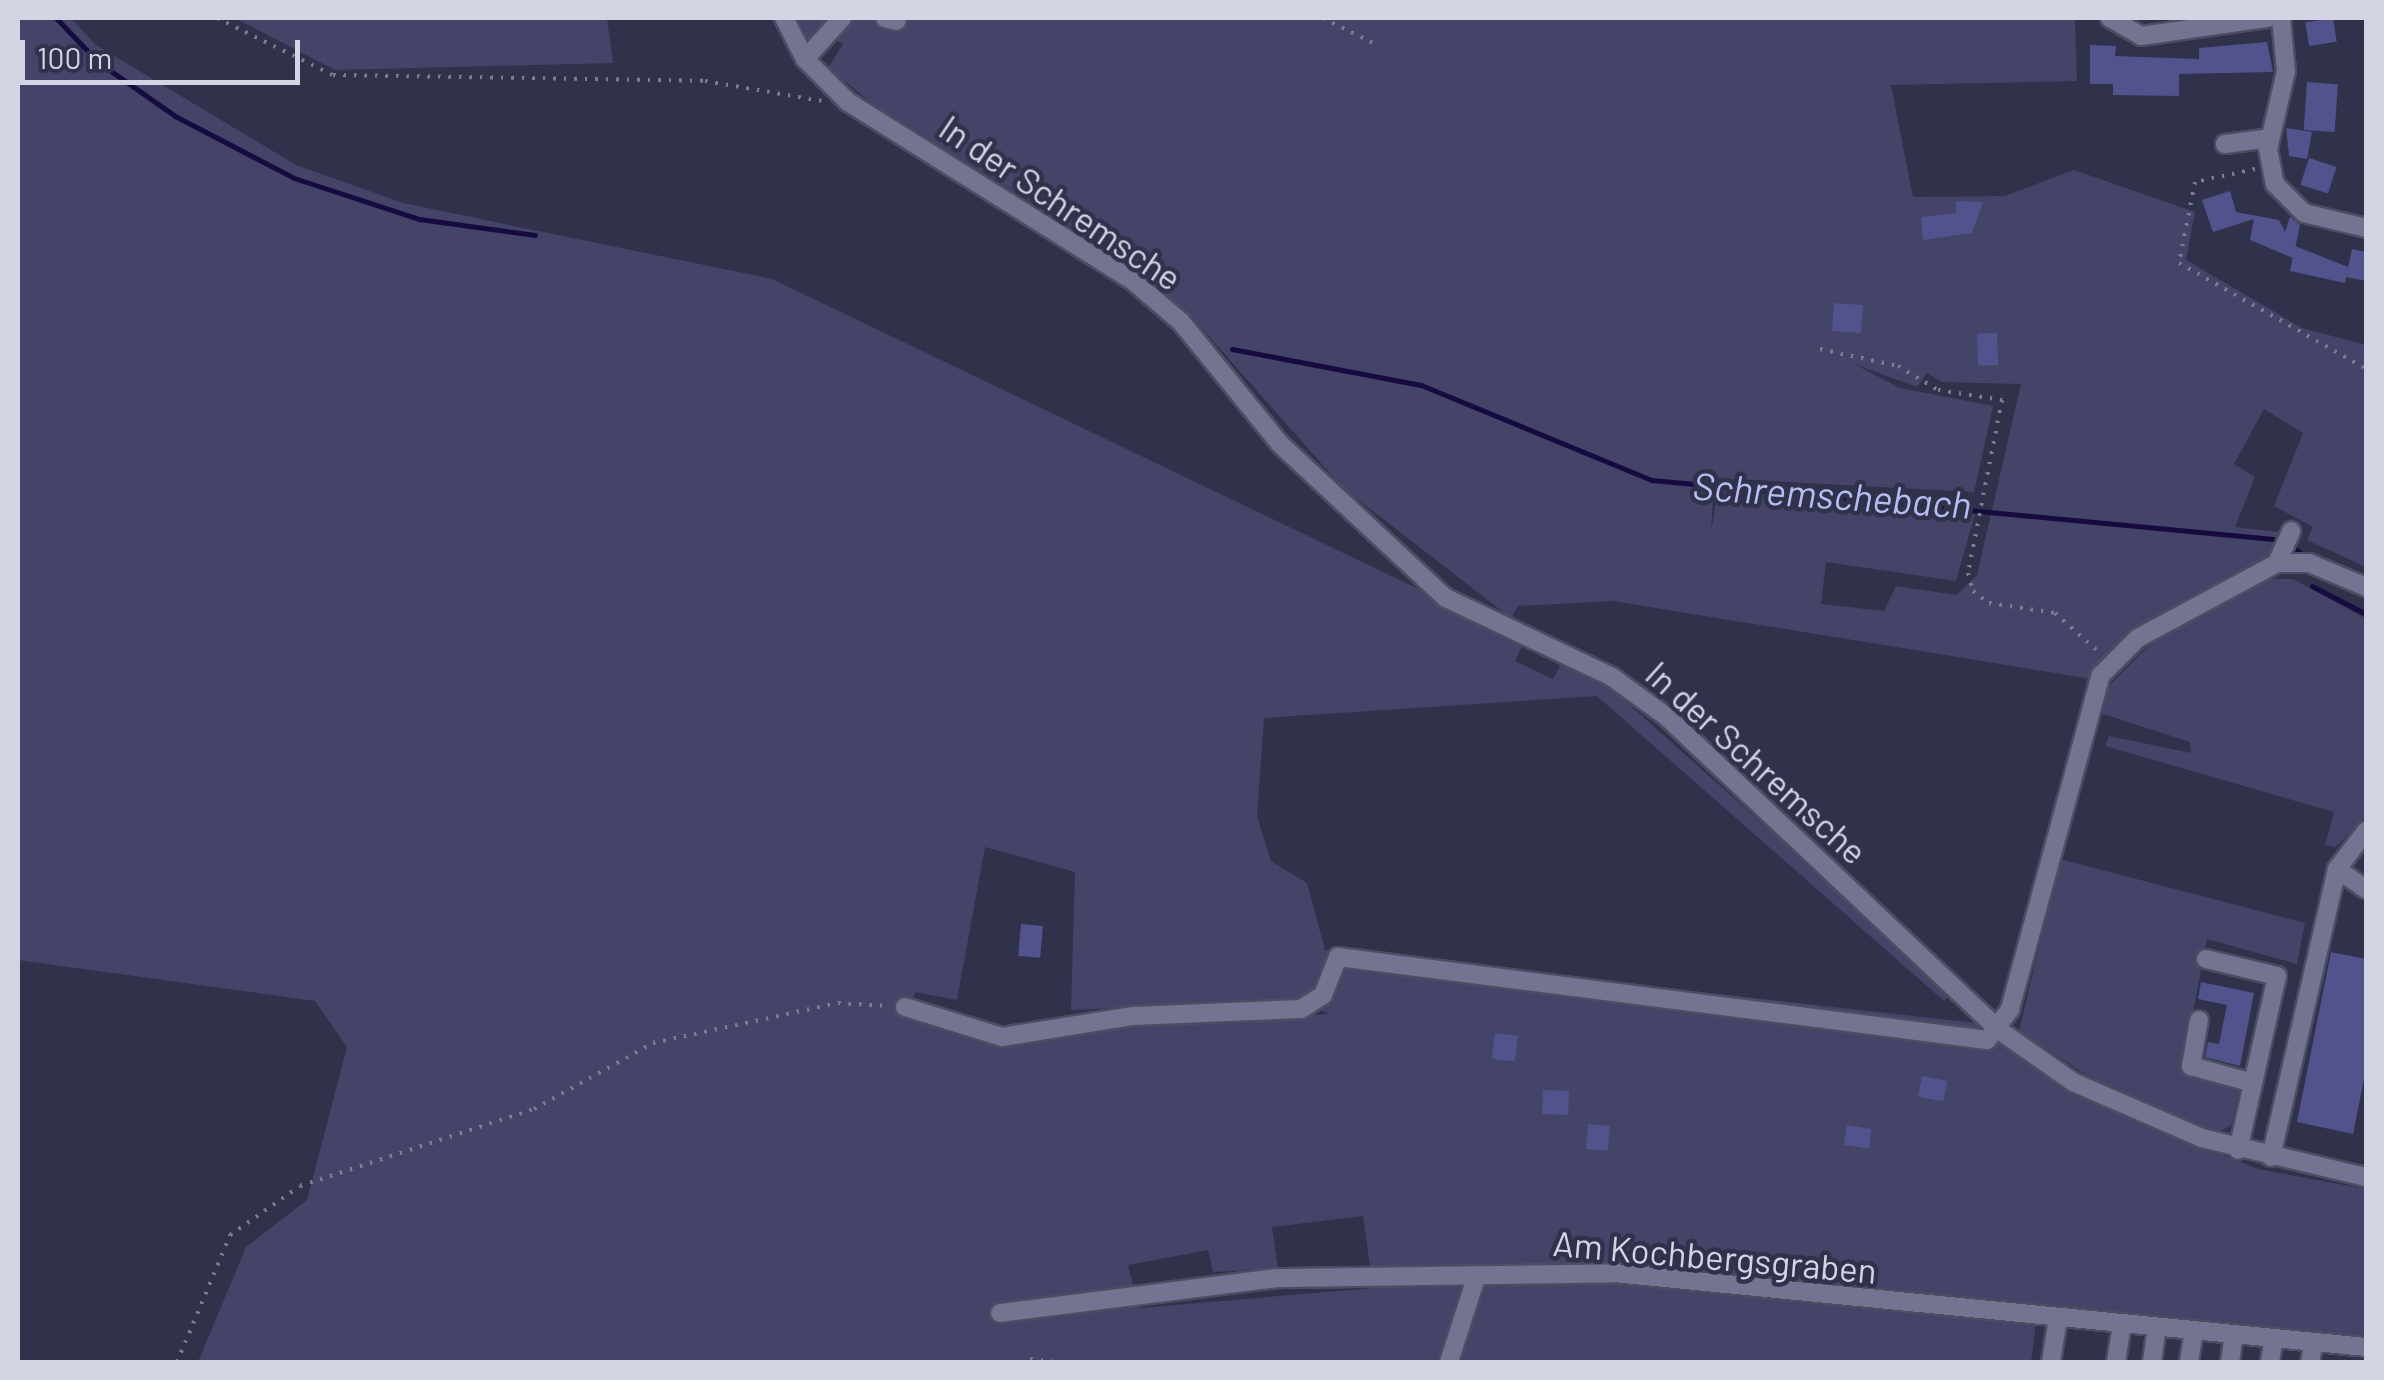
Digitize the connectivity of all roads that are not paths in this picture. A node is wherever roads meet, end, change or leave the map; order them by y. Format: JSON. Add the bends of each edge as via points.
{"nodes":[{"id":1,"x":784,"y":18,"type":"edge"},
{"id":2,"x":842,"y":18,"type":"edge"},
{"id":3,"x":2110,"y":18,"type":"edge"},
{"id":4,"x":2268,"y":18,"type":"edge"},
{"id":5,"x":2281,"y":18,"type":"edge"},
{"id":6,"x":806,"y":59,"type":"junction"},
{"id":7,"x":2270,"y":138,"type":"junction"},
{"id":8,"x":2226,"y":144,"type":"dead end"},
{"id":9,"x":2366,"y":228,"type":"edge"},
{"id":10,"x":2291,"y":530,"type":"dead end"},
{"id":11,"x":2276,"y":563,"type":"junction"},
{"id":12,"x":2366,"y":587,"type":"edge"},
{"id":13,"x":2366,"y":831,"type":"edge"},
{"id":14,"x":2336,"y":868,"type":"junction"},
{"id":15,"x":2366,"y":889,"type":"edge"},
{"id":16,"x":2206,"y":959,"type":"dead end"},
{"id":17,"x":905,"y":1007,"type":"road end"},
{"id":18,"x":2199,"y":1020,"type":"dead end"},
{"id":19,"x":2000,"y":1030,"type":"junction"},
{"id":20,"x":2252,"y":1083,"type":"junction"},
{"id":21,"x":2238,"y":1150,"type":"junction"},
{"id":22,"x":2271,"y":1157,"type":"junction"},
{"id":23,"x":2366,"y":1177,"type":"edge"},
{"id":24,"x":1476,"y":1275,"type":"junction"},
{"id":25,"x":1000,"y":1314,"type":"dead end"},
{"id":26,"x":2058,"y":1318,"type":"junction"},
{"id":27,"x":2122,"y":1324,"type":"junction"},
{"id":28,"x":2157,"y":1327,"type":"junction"},
{"id":29,"x":2194,"y":1330,"type":"junction"},
{"id":30,"x":2234,"y":1334,"type":"junction"},
{"id":31,"x":2274,"y":1338,"type":"junction"},
{"id":32,"x":2314,"y":1342,"type":"junction"},
{"id":33,"x":2356,"y":1352,"type":"edge"},
{"id":34,"x":1450,"y":1362,"type":"edge"},
{"id":35,"x":2051,"y":1362,"type":"edge"},
{"id":36,"x":2116,"y":1362,"type":"edge"},
{"id":37,"x":2152,"y":1362,"type":"edge"},
{"id":38,"x":2189,"y":1362,"type":"edge"},
{"id":39,"x":2230,"y":1362,"type":"edge"},
{"id":40,"x":2270,"y":1362,"type":"edge"},
{"id":41,"x":2310,"y":1362,"type":"edge"}],
"edges":[{"from":1,"to":6,"type":"street","name":"In der Schremsche"},
{"from":2,"to":6,"type":"street"},
{"from":3,"to":4,"type":"street","via":[[2142,36]]},
{"from":5,"to":7,"type":"street","via":[[2286,71]]},
{"from":6,"to":19,"type":"street","name":"In der Schremsche","via":[[848,102],[1132,280],[1181,322],[1280,444],[1446,598],[1612,677],[1667,717]]},
{"from":7,"to":8,"type":"street"},
{"from":7,"to":9,"type":"street","via":[[2269,166],[2304,213]]},
{"from":10,"to":11,"type":"street"},
{"from":11,"to":12,"type":"street","via":[[2310,563]]},
{"from":11,"to":19,"type":"street","via":[[2138,638],[2101,675]]},
{"from":13,"to":14,"type":"street"},
{"from":14,"to":15,"type":"street"},
{"from":14,"to":22,"type":"street"},
{"from":16,"to":20,"type":"street","via":[[2276,976]]},
{"from":17,"to":19,"type":"street","via":[[1002,1037],[1133,1016],[1301,1010],[1322,995],[1338,957],[1972,1042]]},
{"from":18,"to":20,"type":"street","via":[[2191,1066]]},
{"from":19,"to":21,"type":"street","name":"In der Schremsche","via":[[2073,1082]]},
{"from":20,"to":21,"type":"street"},
{"from":21,"to":22,"type":"street","name":"In der Schremsche"},
{"from":22,"to":23,"type":"street","name":"In der Schremsche"},
{"from":24,"to":25,"type":"street","name":"Am Kochbergsgraben","via":[[1276,1278]]},
{"from":24,"to":26,"type":"street","name":"Am Kochbergsgraben","via":[[1614,1273]]},
{"from":24,"to":34,"type":"street"},
{"from":26,"to":27,"type":"street","name":"Am Kochbergsgraben"},
{"from":26,"to":35,"type":"street"},
{"from":27,"to":28,"type":"street","name":"Am Kochbergsgraben"},
{"from":27,"to":36,"type":"street"},
{"from":28,"to":29,"type":"street","name":"Am Kochbergsgraben"},
{"from":28,"to":37,"type":"street"},
{"from":29,"to":30,"type":"street","name":"Am Kochbergsgraben"},
{"from":29,"to":38,"type":"street"},
{"from":30,"to":31,"type":"street","name":"Am Kochbergsgraben"},
{"from":30,"to":39,"type":"street"},
{"from":31,"to":32,"type":"street","name":"Am Kochbergsgraben"},
{"from":31,"to":40,"type":"street"},
{"from":32,"to":33,"type":"street","name":"Am Kochbergsgraben"},
{"from":32,"to":41,"type":"street"}]}
